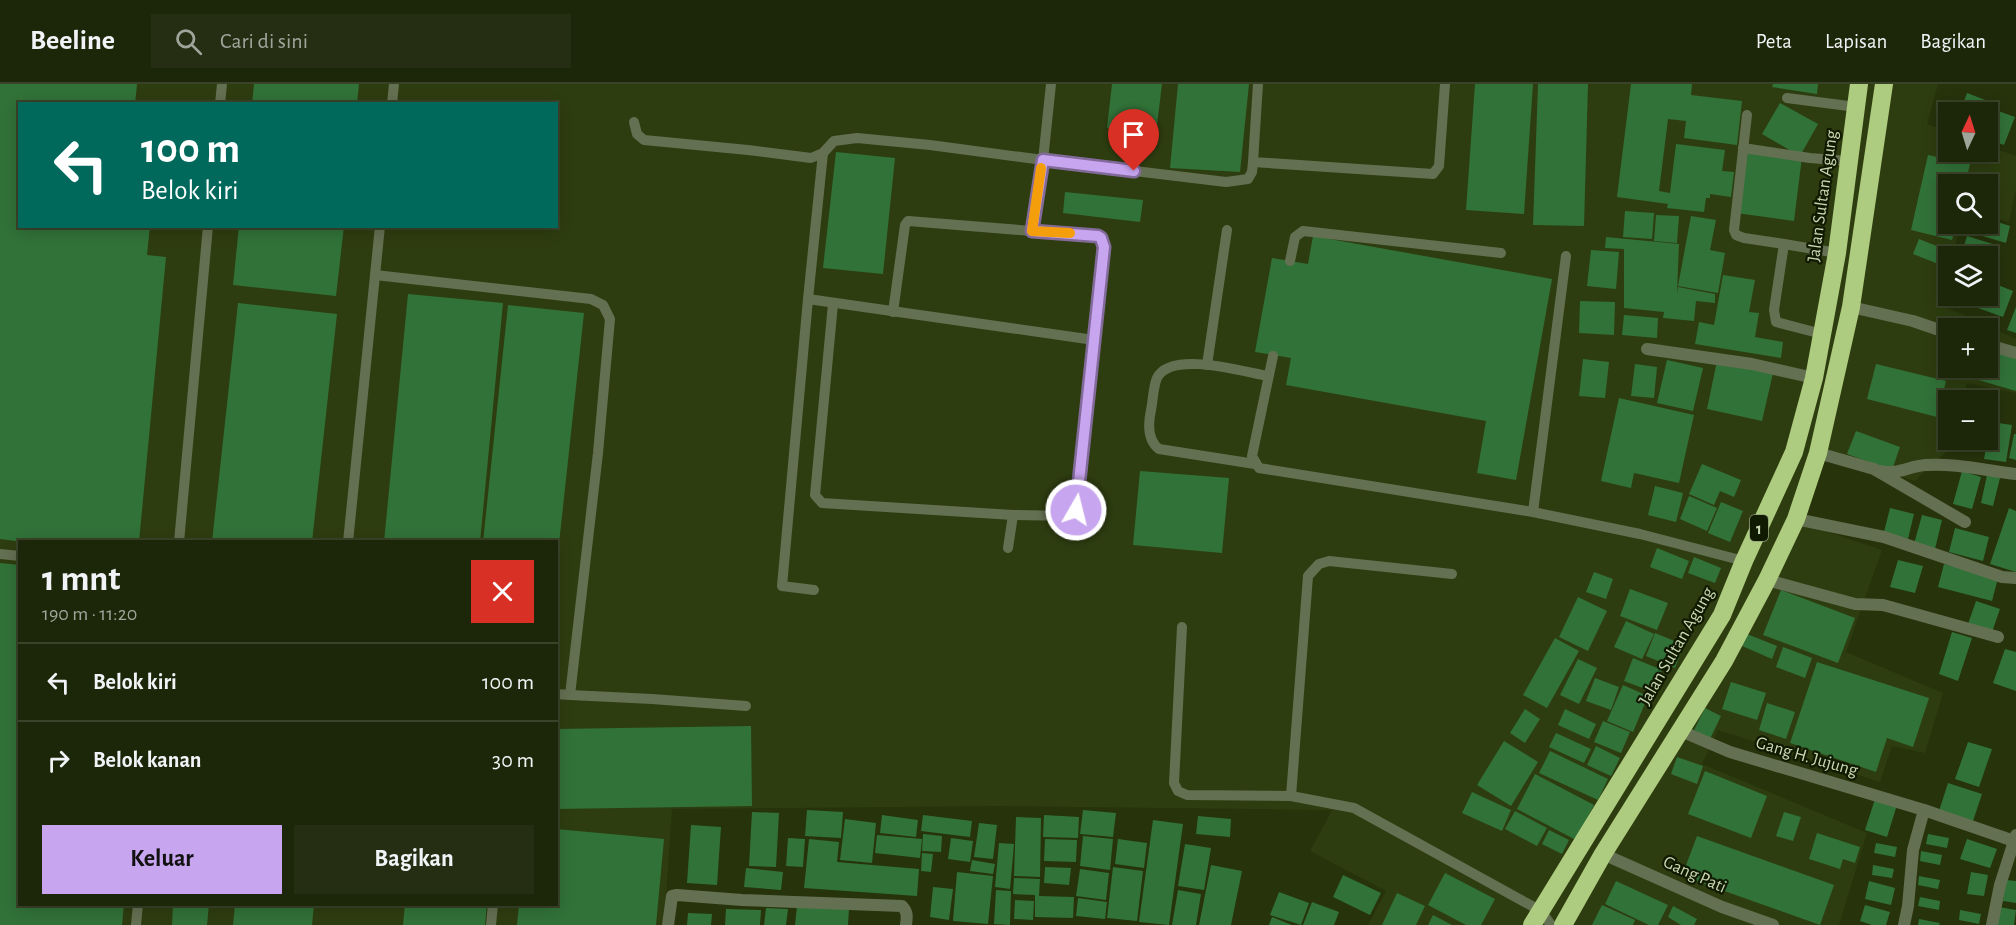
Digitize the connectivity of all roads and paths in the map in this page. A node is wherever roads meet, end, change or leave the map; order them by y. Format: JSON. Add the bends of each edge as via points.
{"nodes":[{"id":1,"x":222,"y":84,"type":"edge"},
{"id":2,"x":394,"y":84,"type":"edge"},
{"id":3,"x":1051,"y":84,"type":"edge"},
{"id":4,"x":1258,"y":84,"type":"edge"},
{"id":5,"x":1445,"y":84,"type":"edge"},
{"id":6,"x":1859,"y":84,"type":"edge"},
{"id":7,"x":1884,"y":84,"type":"edge"},
{"id":8,"x":1787,"y":98,"type":"dead end"},
{"id":9,"x":220,"y":102,"type":"edge"},
{"id":10,"x":392,"y":102,"type":"edge"},
{"id":11,"x":1856,"y":107,"type":"junction"},
{"id":12,"x":1747,"y":115,"type":"dead end"},
{"id":13,"x":634,"y":122,"type":"dead end"},
{"id":14,"x":1743,"y":148,"type":"junction"},
{"id":15,"x":823,"y":153,"type":"junction"},
{"id":16,"x":1043,"y":160,"type":"junction"},
{"id":17,"x":1848,"y":161,"type":"junction"},
{"id":18,"x":1253,"y":162,"type":"junction"},
{"id":19,"x":208,"y":228,"type":"edge"},
{"id":20,"x":380,"y":228,"type":"edge"},
{"id":21,"x":1227,"y":230,"type":"dead end"},
{"id":22,"x":1032,"y":231,"type":"junction"},
{"id":23,"x":1784,"y":244,"type":"junction"},
{"id":24,"x":1501,"y":253,"type":"dead end"},
{"id":25,"x":1837,"y":253,"type":"junction"},
{"id":26,"x":1566,"y":256,"type":"dead end"},
{"id":27,"x":1290,"y":261,"type":"dead end"},
{"id":28,"x":375,"y":275,"type":"junction"},
{"id":29,"x":808,"y":299,"type":"junction"},
{"id":30,"x":833,"y":304,"type":"junction"},
{"id":31,"x":1851,"y":307,"type":"junction"},
{"id":32,"x":893,"y":312,"type":"junction"},
{"id":33,"x":1938,"y":330,"type":"edge"},
{"id":34,"x":1822,"y":334,"type":"junction"},
{"id":35,"x":1094,"y":340,"type":"junction"},
{"id":36,"x":1998,"y":348,"type":"edge"},
{"id":37,"x":1647,"y":349,"type":"dead end"},
{"id":38,"x":2016,"y":353,"type":"edge"},
{"id":39,"x":1273,"y":356,"type":"dead end"},
{"id":40,"x":1207,"y":365,"type":"junction"},
{"id":41,"x":1268,"y":376,"type":"junction"},
{"id":42,"x":1814,"y":378,"type":"junction"},
{"id":43,"x":1818,"y":453,"type":"junction"},
{"id":44,"x":1255,"y":464,"type":"junction"},
{"id":45,"x":1874,"y":469,"type":"junction"},
{"id":46,"x":2016,"y":474,"type":"edge"},
{"id":47,"x":1533,"y":512,"type":"junction"},
{"id":48,"x":1013,"y":515,"type":"junction"},
{"id":49,"x":1796,"y":519,"type":"junction"},
{"id":50,"x":1965,"y":522,"type":"dead end"},
{"id":51,"x":179,"y":540,"type":"edge"},
{"id":52,"x":348,"y":540,"type":"edge"},
{"id":53,"x":1008,"y":548,"type":"dead end"},
{"id":54,"x":0,"y":554,"type":"edge"},
{"id":55,"x":18,"y":556,"type":"edge"},
{"id":56,"x":1744,"y":561,"type":"junction"},
{"id":57,"x":1452,"y":574,"type":"dead end"},
{"id":58,"x":2016,"y":578,"type":"edge"},
{"id":59,"x":1767,"y":580,"type":"junction"},
{"id":60,"x":814,"y":590,"type":"dead end"},
{"id":61,"x":1182,"y":627,"type":"dead end"},
{"id":62,"x":1998,"y":637,"type":"dead end"},
{"id":63,"x":558,"y":694,"type":"edge"},
{"id":64,"x":570,"y":695,"type":"junction"},
{"id":65,"x":747,"y":706,"type":"dead end"},
{"id":66,"x":1682,"y":732,"type":"junction"},
{"id":67,"x":1291,"y":796,"type":"junction"},
{"id":68,"x":1924,"y":810,"type":"junction"},
{"id":69,"x":2015,"y":838,"type":"edge"},
{"id":70,"x":1603,"y":854,"type":"junction"},
{"id":71,"x":138,"y":906,"type":"edge"},
{"id":72,"x":493,"y":906,"type":"edge"},
{"id":73,"x":1541,"y":920,"type":"edge"},
{"id":74,"x":136,"y":925,"type":"edge"},
{"id":75,"x":491,"y":925,"type":"edge"},
{"id":76,"x":668,"y":925,"type":"edge"},
{"id":77,"x":906,"y":925,"type":"edge"},
{"id":78,"x":1563,"y":925,"type":"edge"},
{"id":79,"x":1773,"y":925,"type":"edge"},
{"id":80,"x":1904,"y":925,"type":"edge"},
{"id":81,"x":1992,"y":925,"type":"edge"}],
"edges":[{"from":1,"to":9,"type":"lane"},
{"from":2,"to":10,"type":"lane"},
{"from":3,"to":16,"type":"lane"},
{"from":4,"to":18,"type":"lane"},
{"from":5,"to":18,"type":"lane","via":[[1439,166],[1433,174]]},
{"from":6,"to":11,"type":"highway","name":"Jalan Sultan Agung","number":"1"},
{"from":7,"to":31,"type":"highway","number":"1"},
{"from":8,"to":11,"type":"lane"},
{"from":11,"to":17,"type":"highway","name":"Jalan Sultan Agung","number":"1"},
{"from":12,"to":14,"type":"lane"},
{"from":13,"to":15,"type":"lane","via":[[644,141],[806,158]]},
{"from":14,"to":17,"type":"lane"},
{"from":14,"to":23,"type":"lane","via":[[1736,235]]},
{"from":15,"to":16,"type":"lane","via":[[834,141],[857,138]]},
{"from":15,"to":29,"type":"lane"},
{"from":16,"to":18,"type":"lane","via":[[1226,182],[1248,179]]},
{"from":16,"to":22,"type":"lane"},
{"from":17,"to":25,"type":"highway","name":"Jalan Sultan Agung","number":"1"},
{"from":19,"to":51,"type":"lane"},
{"from":20,"to":28,"type":"lane"},
{"from":21,"to":40,"type":"lane"},
{"from":22,"to":32,"type":"lane","via":[[908,221]]},
{"from":22,"to":35,"type":"lane","via":[[1101,238],[1104,247]]},
{"from":23,"to":25,"type":"lane"},
{"from":23,"to":34,"type":"lane","via":[[1774,310],[1776,322]]},
{"from":24,"to":27,"type":"lane","via":[[1303,231],[1295,237]]},
{"from":25,"to":34,"type":"highway","name":"Jalan Sultan Agung","number":"1"},
{"from":26,"to":47,"type":"lane"},
{"from":28,"to":52,"type":"lane"},
{"from":28,"to":64,"type":"lane","via":[[591,299],[606,310],[610,319],[599,442]]},
{"from":29,"to":30,"type":"lane"},
{"from":29,"to":60,"type":"lane","via":[[782,586]]},
{"from":30,"to":32,"type":"lane"},
{"from":30,"to":48,"type":"lane","via":[[815,495],[818,502]]},
{"from":31,"to":33,"type":"street"},
{"from":31,"to":43,"type":"highway","number":"1"},
{"from":32,"to":35,"type":"lane"},
{"from":34,"to":42,"type":"highway","name":"Jalan Sultan Agung","number":"1"},
{"from":35,"to":48,"type":"lane","via":[[1076,510],[1071,516]]},
{"from":36,"to":38,"type":"street"},
{"from":37,"to":42,"type":"street","via":[[1752,364]]},
{"from":39,"to":41,"type":"lane"},
{"from":40,"to":41,"type":"lane"},
{"from":40,"to":44,"type":"lane","via":[[1174,365],[1157,378],[1149,418],[1150,437],[1159,449]]},
{"from":41,"to":44,"type":"lane","via":[[1252,456]]},
{"from":42,"to":56,"type":"highway","name":"Jalan Sultan Agung","number":"1","via":[[1794,452]]},
{"from":43,"to":45,"type":"street"},
{"from":43,"to":49,"type":"highway","number":"1"},
{"from":44,"to":47,"type":"lane","via":[[1259,468]]},
{"from":45,"to":46,"type":"street","via":[[1893,474],[1936,465]]},
{"from":45,"to":50,"type":"street"},
{"from":47,"to":56,"type":"lane"},
{"from":48,"to":53,"type":"lane"},
{"from":49,"to":58,"type":"street","via":[[1884,537],[2002,577]]},
{"from":49,"to":59,"type":"highway","number":"1"},
{"from":54,"to":55,"type":"lane"},
{"from":56,"to":73,"type":"highway","name":"Jalan Sultan Agung","number":"1","via":[[1722,615]]},
{"from":57,"to":67,"type":"lane","via":[[1329,561],[1319,564],[1308,576]]},
{"from":59,"to":62,"type":"street","via":[[1855,604],[1883,605]]},
{"from":59,"to":66,"type":"highway","number":"1"},
{"from":61,"to":67,"type":"lane","via":[[1175,788],[1186,795]]},
{"from":63,"to":64,"type":"lane"},
{"from":64,"to":65,"type":"lane"},
{"from":66,"to":68,"type":"street","name":"Gang H. Jujung","via":[[1739,755]]},
{"from":66,"to":70,"type":"highway","number":"1"},
{"from":67,"to":73,"type":"lane","via":[[1361,811]]},
{"from":68,"to":69,"type":"street","name":"Gang H. Jujung"},
{"from":68,"to":80,"type":"street","via":[[1913,850]]},
{"from":69,"to":81,"type":"street"},
{"from":70,"to":78,"type":"highway","number":"1"},
{"from":70,"to":79,"type":"street","name":"Gang Pati"},
{"from":71,"to":74,"type":"lane"},
{"from":72,"to":75,"type":"lane"},
{"from":76,"to":77,"type":"street","via":[[672,896],[677,895],[902,906],[906,910]]}]}
